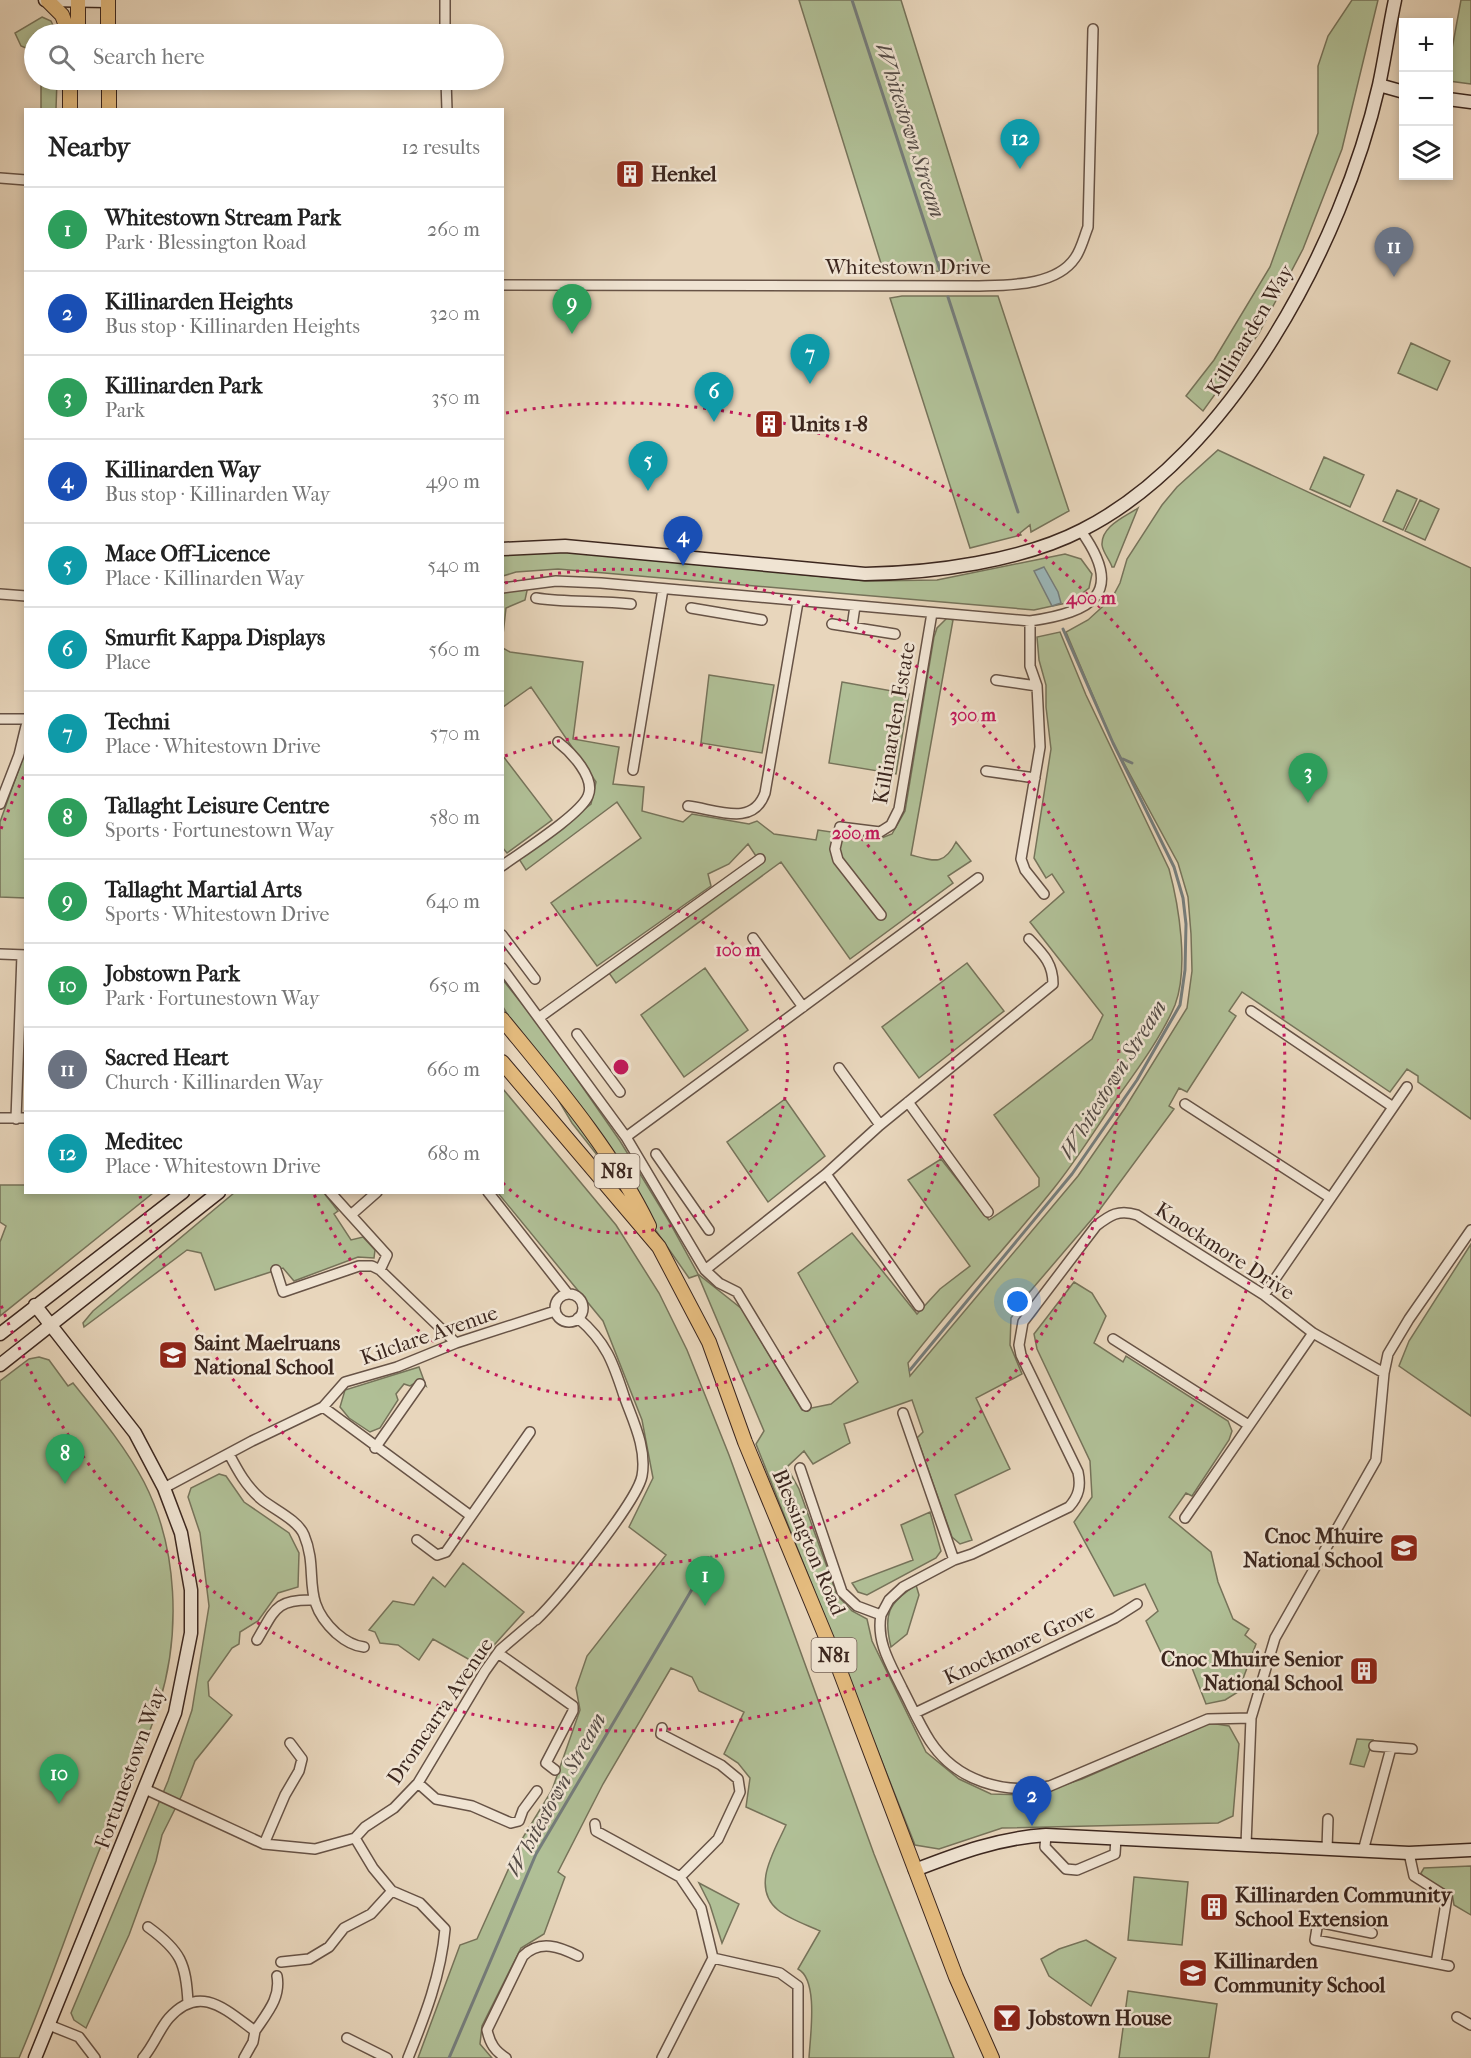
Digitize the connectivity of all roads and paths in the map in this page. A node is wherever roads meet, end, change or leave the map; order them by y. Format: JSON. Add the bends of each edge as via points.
{"nodes":[{"id":1,"x":47,"y":0,"type":"edge"},
{"id":2,"x":78,"y":0,"type":"edge"},
{"id":3,"x":108,"y":0,"type":"edge"},
{"id":4,"x":445,"y":0,"type":"edge"},
{"id":5,"x":1395,"y":0,"type":"edge"},
{"id":6,"x":65,"y":24,"type":"edge"},
{"id":7,"x":78,"y":24,"type":"edge"},
{"id":8,"x":108,"y":24,"type":"edge"},
{"id":9,"x":445,"y":24,"type":"edge"},
{"id":10,"x":1093,"y":29,"type":"dead end"},
{"id":11,"x":1379,"y":85,"type":"junction"},
{"id":12,"x":70,"y":90,"type":"edge"},
{"id":13,"x":78,"y":90,"type":"edge"},
{"id":14,"x":109,"y":90,"type":"edge"},
{"id":15,"x":446,"y":90,"type":"edge"},
{"id":16,"x":1399,"y":91,"type":"edge"},
{"id":17,"x":1453,"y":100,"type":"edge"},
{"id":18,"x":1471,"y":102,"type":"edge"},
{"id":19,"x":70,"y":108,"type":"edge"},
{"id":20,"x":78,"y":108,"type":"edge"},
{"id":21,"x":109,"y":108,"type":"edge"},
{"id":22,"x":447,"y":108,"type":"edge"},
{"id":23,"x":0,"y":178,"type":"edge"},
{"id":24,"x":23,"y":180,"type":"edge"},
{"id":25,"x":504,"y":285,"type":"edge"},
{"id":26,"x":1081,"y":531,"type":"junction"},
{"id":27,"x":504,"y":549,"type":"edge"},
{"id":28,"x":581,"y":582,"type":"junction"},
{"id":29,"x":504,"y":588,"type":"edge"},
{"id":30,"x":663,"y":588,"type":"junction"},
{"id":31,"x":0,"y":594,"type":"edge"},
{"id":32,"x":720,"y":594,"type":"junction"},
{"id":33,"x":24,"y":596,"type":"edge"},
{"id":34,"x":536,"y":598,"type":"dead end"},
{"id":35,"x":580,"y":601,"type":"junction"},
{"id":36,"x":798,"y":602,"type":"junction"},
{"id":37,"x":632,"y":603,"type":"dead end"},
{"id":38,"x":855,"y":606,"type":"junction"},
{"id":39,"x":691,"y":608,"type":"dead end"},
{"id":40,"x":718,"y":612,"type":"junction"},
{"id":41,"x":932,"y":613,"type":"junction"},
{"id":42,"x":762,"y":620,"type":"dead end"},
{"id":43,"x":1030,"y":621,"type":"junction"},
{"id":44,"x":832,"y":624,"type":"dead end"},
{"id":45,"x":852,"y":627,"type":"junction"},
{"id":46,"x":895,"y":634,"type":"dead end"},
{"id":47,"x":996,"y":680,"type":"dead end"},
{"id":48,"x":1036,"y":686,"type":"junction"},
{"id":49,"x":0,"y":718,"type":"edge"},
{"id":50,"x":24,"y":719,"type":"edge"},
{"id":51,"x":24,"y":734,"type":"edge"},
{"id":52,"x":558,"y":742,"type":"dead end"},
{"id":53,"x":633,"y":770,"type":"dead end"},
{"id":54,"x":986,"y":771,"type":"dead end"},
{"id":55,"x":1035,"y":778,"type":"junction"},
{"id":56,"x":0,"y":804,"type":"edge"},
{"id":57,"x":688,"y":806,"type":"dead end"},
{"id":58,"x":760,"y":859,"type":"dead end"},
{"id":59,"x":504,"y":865,"type":"edge"},
{"id":60,"x":978,"y":878,"type":"dead end"},
{"id":61,"x":1044,"y":894,"type":"dead end"},
{"id":62,"x":881,"y":915,"type":"dead end"},
{"id":63,"x":753,"y":938,"type":"dead end"},
{"id":64,"x":1029,"y":939,"type":"dead end"},
{"id":65,"x":506,"y":948,"type":"edge"},
{"id":66,"x":0,"y":954,"type":"edge"},
{"id":67,"x":24,"y":955,"type":"edge"},
{"id":68,"x":504,"y":971,"type":"edge"},
{"id":69,"x":535,"y":979,"type":"dead end"},
{"id":70,"x":803,"y":1006,"type":"junction"},
{"id":71,"x":1251,"y":1011,"type":"dead end"},
{"id":72,"x":540,"y":1017,"type":"junction"},
{"id":73,"x":504,"y":1022,"type":"edge"},
{"id":74,"x":577,"y":1034,"type":"dead end"},
{"id":75,"x":597,"y":1061,"type":"junction"},
{"id":76,"x":504,"y":1064,"type":"edge"},
{"id":77,"x":839,"y":1068,"type":"dead end"},
{"id":78,"x":580,"y":1072,"type":"junction"},
{"id":79,"x":504,"y":1077,"type":"edge"},
{"id":80,"x":1407,"y":1087,"type":"dead end"},
{"id":81,"x":620,"y":1092,"type":"dead end"},
{"id":82,"x":908,"y":1102,"type":"junction"},
{"id":83,"x":1185,"y":1104,"type":"dead end"},
{"id":84,"x":1393,"y":1107,"type":"junction"},
{"id":85,"x":0,"y":1118,"type":"edge"},
{"id":86,"x":21,"y":1118,"type":"edge"},
{"id":87,"x":554,"y":1125,"type":"junction"},
{"id":88,"x":880,"y":1125,"type":"junction"},
{"id":89,"x":626,"y":1137,"type":"junction"},
{"id":90,"x":656,"y":1154,"type":"dead end"},
{"id":91,"x":826,"y":1174,"type":"junction"},
{"id":92,"x":681,"y":1191,"type":"junction"},
{"id":93,"x":180,"y":1194,"type":"edge"},
{"id":94,"x":216,"y":1194,"type":"edge"},
{"id":95,"x":332,"y":1194,"type":"edge"},
{"id":96,"x":375,"y":1194,"type":"edge"},
{"id":97,"x":490,"y":1194,"type":"edge"},
{"id":98,"x":1329,"y":1197,"type":"junction"},
{"id":99,"x":665,"y":1201,"type":"junction"},
{"id":100,"x":988,"y":1212,"type":"dead end"},
{"id":101,"x":351,"y":1214,"type":"junction"},
{"id":102,"x":709,"y":1230,"type":"dead end"},
{"id":103,"x":1471,"y":1230,"type":"edge"},
{"id":104,"x":659,"y":1247,"type":"junction"},
{"id":105,"x":276,"y":1270,"type":"dead end"},
{"id":106,"x":380,"y":1270,"type":"junction"},
{"id":107,"x":705,"y":1270,"type":"junction"},
{"id":108,"x":568,"y":1294,"type":"junction"},
{"id":109,"x":1264,"y":1295,"type":"junction"},
{"id":110,"x":34,"y":1305,"type":"junction"},
{"id":111,"x":919,"y":1306,"type":"dead end"},
{"id":112,"x":555,"y":1311,"type":"junction"},
{"id":113,"x":578,"y":1318,"type":"junction"},
{"id":114,"x":51,"y":1326,"type":"junction"},
{"id":115,"x":1313,"y":1333,"type":"junction"},
{"id":116,"x":0,"y":1334,"type":"edge"},
{"id":117,"x":1113,"y":1339,"type":"dead end"},
{"id":118,"x":456,"y":1343,"type":"junction"},
{"id":119,"x":0,"y":1365,"type":"edge"},
{"id":120,"x":1384,"y":1372,"type":"junction"},
{"id":121,"x":420,"y":1384,"type":"dead end"},
{"id":122,"x":806,"y":1406,"type":"dead end"},
{"id":123,"x":323,"y":1407,"type":"junction"},
{"id":124,"x":903,"y":1413,"type":"dead end"},
{"id":125,"x":1247,"y":1424,"type":"junction"},
{"id":126,"x":530,"y":1432,"type":"dead end"},
{"id":127,"x":375,"y":1448,"type":"junction"},
{"id":128,"x":229,"y":1454,"type":"junction"},
{"id":129,"x":800,"y":1468,"type":"dead end"},
{"id":130,"x":164,"y":1488,"type":"junction"},
{"id":131,"x":471,"y":1516,"type":"junction"},
{"id":132,"x":1185,"y":1518,"type":"dead end"},
{"id":133,"x":417,"y":1540,"type":"dead end"},
{"id":134,"x":954,"y":1560,"type":"junction"},
{"id":135,"x":313,"y":1600,"type":"junction"},
{"id":136,"x":1137,"y":1604,"type":"dead end"},
{"id":137,"x":881,"y":1615,"type":"junction"},
{"id":138,"x":257,"y":1640,"type":"dead end"},
{"id":139,"x":364,"y":1647,"type":"dead end"},
{"id":140,"x":498,"y":1653,"type":"junction"},
{"id":141,"x":915,"y":1713,"type":"junction"},
{"id":142,"x":1251,"y":1718,"type":"junction"},
{"id":143,"x":662,"y":1728,"type":"dead end"},
{"id":144,"x":291,"y":1743,"type":"dead end"},
{"id":145,"x":1374,"y":1746,"type":"dead end"},
{"id":146,"x":1391,"y":1748,"type":"junction"},
{"id":147,"x":1412,"y":1749,"type":"dead end"},
{"id":148,"x":555,"y":1770,"type":"dead end"},
{"id":149,"x":418,"y":1783,"type":"junction"},
{"id":150,"x":145,"y":1789,"type":"junction"},
{"id":151,"x":537,"y":1791,"type":"dead end"},
{"id":152,"x":1328,"y":1819,"type":"dead end"},
{"id":153,"x":595,"y":1824,"type":"dead end"},
{"id":154,"x":1046,"y":1835,"type":"junction"},
{"id":155,"x":356,"y":1838,"type":"junction"},
{"id":156,"x":1116,"y":1838,"type":"junction"},
{"id":157,"x":264,"y":1844,"type":"junction"},
{"id":158,"x":1246,"y":1845,"type":"junction"},
{"id":159,"x":1326,"y":1849,"type":"junction"},
{"id":160,"x":1471,"y":1850,"type":"edge"},
{"id":161,"x":1363,"y":1851,"type":"junction"},
{"id":162,"x":1409,"y":1853,"type":"junction"},
{"id":163,"x":915,"y":1870,"type":"junction"},
{"id":164,"x":680,"y":1877,"type":"junction"},
{"id":165,"x":392,"y":1891,"type":"junction"},
{"id":166,"x":148,"y":1927,"type":"dead end"},
{"id":167,"x":1372,"y":1933,"type":"dead end"},
{"id":168,"x":578,"y":1956,"type":"dead end"},
{"id":169,"x":713,"y":1958,"type":"junction"},
{"id":170,"x":281,"y":1962,"type":"dead end"},
{"id":171,"x":1436,"y":1963,"type":"junction"},
{"id":172,"x":1449,"y":1966,"type":"dead end"},
{"id":173,"x":277,"y":1976,"type":"dead end"},
{"id":174,"x":188,"y":2003,"type":"junction"},
{"id":175,"x":1457,"y":2017,"type":"dead end"},
{"id":176,"x":49,"y":2025,"type":"junction"},
{"id":177,"x":1471,"y":2025,"type":"edge"},
{"id":178,"x":255,"y":2031,"type":"junction"},
{"id":179,"x":347,"y":2038,"type":"dead end"},
{"id":180,"x":34,"y":2058,"type":"edge"},
{"id":181,"x":95,"y":2058,"type":"edge"},
{"id":182,"x":143,"y":2058,"type":"edge"},
{"id":183,"x":244,"y":2058,"type":"edge"},
{"id":184,"x":387,"y":2058,"type":"edge"},
{"id":185,"x":408,"y":2058,"type":"edge"},
{"id":186,"x":506,"y":2058,"type":"edge"},
{"id":187,"x":662,"y":2058,"type":"edge"},
{"id":188,"x":798,"y":2058,"type":"edge"},
{"id":189,"x":992,"y":2058,"type":"edge"}],
"edges":[{"from":1,"to":2,"type":"street"},
{"from":1,"to":6,"type":"main road"},
{"from":2,"to":3,"type":"street"},
{"from":2,"to":7,"type":"main road"},
{"from":3,"to":8,"type":"main road"},
{"from":4,"to":9,"type":"street"},
{"from":5,"to":11,"type":"street","name":"Killinarden Way"},
{"from":10,"to":25,"type":"street","name":"Whitestown Drive","via":[[1088,227],[1076,258],[1063,270],[1020,284],[979,286]]},
{"from":11,"to":16,"type":"street"},
{"from":11,"to":26,"type":"street","name":"Killinarden Way","via":[[1324,241],[1259,361],[1216,421],[1160,478]]},
{"from":12,"to":19,"type":"main road"},
{"from":13,"to":20,"type":"main road"},
{"from":14,"to":21,"type":"main road"},
{"from":15,"to":22,"type":"street"},
{"from":17,"to":18,"type":"street"},
{"from":23,"to":24,"type":"street"},
{"from":26,"to":27,"type":"street","name":"Killinarden Way","via":[[977,562],[905,573],[855,573],[565,546]]},
{"from":26,"to":43,"type":"street","name":"Killinarden Estate","via":[[1098,559],[1100,591],[1095,600],[1071,613]]},
{"from":28,"to":29,"type":"street","name":"Killinarden Estate","via":[[530,582]]},
{"from":28,"to":30,"type":"street","name":"Killinarden Estate"},
{"from":28,"to":35,"type":"street"},
{"from":30,"to":32,"type":"street","name":"Killinarden Estate"},
{"from":30,"to":53,"type":"street"},
{"from":31,"to":33,"type":"street"},
{"from":32,"to":36,"type":"street","name":"Killinarden Estate"},
{"from":32,"to":40,"type":"street"},
{"from":34,"to":35,"type":"street"},
{"from":35,"to":37,"type":"street"},
{"from":36,"to":38,"type":"street","name":"Killinarden Estate"},
{"from":36,"to":57,"type":"street","via":[[761,806],[746,814]]},
{"from":38,"to":41,"type":"street","name":"Killinarden Estate"},
{"from":38,"to":45,"type":"street"},
{"from":39,"to":40,"type":"street"},
{"from":40,"to":42,"type":"street"},
{"from":41,"to":43,"type":"street","name":"Killinarden Estate"},
{"from":41,"to":62,"type":"street","name":"Killinarden Estate","via":[[899,809],[891,825],[880,832],[840,827],[835,849],[838,860]]},
{"from":43,"to":48,"type":"street","via":[[1030,666]]},
{"from":44,"to":45,"type":"street","name":"Killinarden Estate"},
{"from":45,"to":46,"type":"street","name":"Killinarden Estate"},
{"from":47,"to":48,"type":"street"},
{"from":48,"to":55,"type":"street","via":[[1040,747]]},
{"from":49,"to":50,"type":"street"},
{"from":51,"to":56,"type":"street"},
{"from":52,"to":59,"type":"street","via":[[588,779],[589,794],[556,826]]},
{"from":54,"to":55,"type":"street"},
{"from":55,"to":61,"type":"street","via":[[1021,859]]},
{"from":58,"to":72,"type":"street"},
{"from":60,"to":70,"type":"street"},
{"from":63,"to":70,"type":"street"},
{"from":64,"to":82,"type":"street","via":[[1051,965],[1053,984]]},
{"from":65,"to":69,"type":"street"},
{"from":66,"to":67,"type":"street"},
{"from":67,"to":86,"type":"street"},
{"from":68,"to":72,"type":"street"},
{"from":70,"to":89,"type":"street"},
{"from":71,"to":84,"type":"street"},
{"from":72,"to":78,"type":"street"},
{"from":73,"to":104,"type":"main road","name":"Blessington Road","number":"N81","via":[[594,1137],[633,1196]]},
{"from":74,"to":75,"type":"street"},
{"from":75,"to":78,"type":"street"},
{"from":75,"to":81,"type":"street"},
{"from":76,"to":87,"type":"main road","name":"Blessington Road","number":"N81"},
{"from":77,"to":88,"type":"street"},
{"from":78,"to":89,"type":"street"},
{"from":79,"to":87,"type":"main road"},
{"from":80,"to":84,"type":"street"},
{"from":82,"to":88,"type":"street"},
{"from":82,"to":100,"type":"street"},
{"from":83,"to":98,"type":"street"},
{"from":84,"to":98,"type":"street"},
{"from":85,"to":86,"type":"street"},
{"from":87,"to":104,"type":"main road","name":"Blessington Road","number":"N81"},
{"from":88,"to":91,"type":"street"},
{"from":89,"to":99,"type":"street"},
{"from":90,"to":92,"type":"street"},
{"from":91,"to":107,"type":"street"},
{"from":91,"to":111,"type":"street"},
{"from":92,"to":99,"type":"street"},
{"from":92,"to":102,"type":"street"},
{"from":93,"to":110,"type":"street"},
{"from":94,"to":114,"type":"street"},
{"from":95,"to":101,"type":"street"},
{"from":96,"to":101,"type":"street"},
{"from":97,"to":108,"type":"street"},
{"from":98,"to":109,"type":"street"},
{"from":99,"to":107,"type":"street"},
{"from":101,"to":106,"type":"street","via":[[387,1255]]},
{"from":103,"to":120,"type":"street","via":[[1409,1319],[1388,1354]]},
{"from":104,"to":163,"type":"main road","name":"Blessington Road","number":"N81","via":[[709,1342]]},
{"from":105,"to":106,"type":"street","via":[[284,1292],[359,1266]]},
{"from":106,"to":118,"type":"street"},
{"from":107,"to":122,"type":"street","via":[[737,1292]]},
{"from":108,"to":112,"type":"street","via":[[557,1302]]},
{"from":108,"to":113,"type":"street","via":[[581,1301],[583,1310]]},
{"from":109,"to":115,"type":"street","name":"Knockmore Drive"},
{"from":109,"to":134,"type":"street","name":"Knockmore Drive","via":[[1137,1215],[1125,1211],[1096,1226],[1023,1322],[1018,1344],[1078,1472],[1076,1500],[1069,1508]]},
{"from":110,"to":114,"type":"street","name":"Fortunestown Way"},
{"from":110,"to":116,"type":"street"},
{"from":112,"to":113,"type":"street","via":[[567,1322]]},
{"from":112,"to":118,"type":"street","name":"Kilclare Avenue"},
{"from":113,"to":140,"type":"street","name":"Dromcarra Avenue","via":[[597,1334],[613,1363],[639,1437],[642,1478],[614,1523],[556,1600]]},
{"from":114,"to":119,"type":"street"},
{"from":114,"to":130,"type":"street","name":"Fortunestown Way","via":[[135,1433]]},
{"from":115,"to":120,"type":"street","name":"Knockmore Drive"},
{"from":115,"to":125,"type":"street"},
{"from":117,"to":125,"type":"street"},
{"from":118,"to":123,"type":"street","name":"Kilclare Avenue","via":[[398,1367],[345,1382]]},
{"from":120,"to":142,"type":"street","via":[[1376,1460],[1275,1638]]},
{"from":121,"to":127,"type":"street"},
{"from":123,"to":127,"type":"street"},
{"from":123,"to":128,"type":"street","name":"Kilclare Avenue"},
{"from":124,"to":134,"type":"street"},
{"from":125,"to":132,"type":"street"},
{"from":126,"to":131,"type":"street"},
{"from":127,"to":131,"type":"street"},
{"from":128,"to":130,"type":"street","name":"Kilclare Avenue"},
{"from":128,"to":135,"type":"street","via":[[246,1484],[303,1531],[309,1548]]},
{"from":129,"to":137,"type":"street","via":[[843,1592],[857,1606]]},
{"from":130,"to":150,"type":"street","name":"Fortunestown Way","via":[[181,1533],[191,1590],[191,1633],[175,1713]]},
{"from":131,"to":133,"type":"street","via":[[446,1552],[437,1555]]},
{"from":134,"to":137,"type":"street","via":[[895,1593]]},
{"from":135,"to":138,"type":"street","via":[[291,1599],[281,1604]]},
{"from":135,"to":139,"type":"street","via":[[323,1621],[356,1646]]},
{"from":136,"to":141,"type":"street","name":"Knockmore Grove"},
{"from":137,"to":141,"type":"street","via":[[879,1630],[886,1655]]},
{"from":140,"to":148,"type":"street","via":[[573,1706],[546,1763]]},
{"from":140,"to":149,"type":"street","name":"Dromcarra Avenue"},
{"from":141,"to":142,"type":"street","via":[[929,1740],[955,1768],[1012,1790],[1050,1786],[1208,1719]]},
{"from":142,"to":158,"type":"street"},
{"from":143,"to":164,"type":"street","via":[[661,1734],[721,1765],[738,1779],[740,1792],[717,1839]]},
{"from":144,"to":157,"type":"street","via":[[302,1759],[299,1771]]},
{"from":145,"to":146,"type":"street"},
{"from":146,"to":147,"type":"street"},
{"from":146,"to":161,"type":"street"},
{"from":149,"to":151,"type":"street","via":[[435,1799],[472,1806],[511,1823],[519,1821]]},
{"from":149,"to":155,"type":"street","name":"Dromcarra Avenue"},
{"from":150,"to":157,"type":"street","name":"Dromcarra Avenue"},
{"from":150,"to":176,"type":"street","name":"Fortunestown Way"},
{"from":152,"to":159,"type":"street"},
{"from":153,"to":164,"type":"street","via":[[596,1831]]},
{"from":154,"to":156,"type":"street"},
{"from":154,"to":156,"type":"street","via":[[1045,1847],[1066,1869],[1077,1870],[1115,1854]]},
{"from":154,"to":163,"type":"street","via":[[986,1843]]},
{"from":155,"to":157,"type":"street","name":"Dromcarra Avenue","via":[[315,1849]]},
{"from":155,"to":165,"type":"street"},
{"from":156,"to":158,"type":"street"},
{"from":158,"to":159,"type":"street"},
{"from":159,"to":161,"type":"street"},
{"from":160,"to":162,"type":"street"},
{"from":161,"to":162,"type":"street"},
{"from":162,"to":171,"type":"street","via":[[1414,1876],[1447,1897]]},
{"from":163,"to":189,"type":"main road","name":"Blessington Road","number":"N81"},
{"from":164,"to":169,"type":"street","via":[[701,1908]]},
{"from":165,"to":170,"type":"street","via":[[371,1914],[345,1928],[329,1947],[309,1959]]},
{"from":165,"to":185,"type":"street","via":[[420,1903],[445,1929],[441,1967]]},
{"from":166,"to":174,"type":"street","via":[[179,1953],[187,1973]]},
{"from":167,"to":171,"type":"street","via":[[1318,1922],[1315,1940]]},
{"from":168,"to":186,"type":"street","via":[[549,1946],[530,1949],[523,1956],[487,2030],[489,2042]]},
{"from":169,"to":187,"type":"street"},
{"from":169,"to":188,"type":"street","via":[[780,1973],[798,1986]]},
{"from":171,"to":172,"type":"street"},
{"from":173,"to":178,"type":"street","via":[[275,2001]]},
{"from":174,"to":178,"type":"street","via":[[202,2000],[219,2005]]},
{"from":174,"to":182,"type":"street","via":[[168,2019],[156,2044]]},
{"from":175,"to":177,"type":"street"},
{"from":176,"to":180,"type":"street","name":"Fortunestown Way"},
{"from":176,"to":181,"type":"street","via":[[79,2037]]},
{"from":178,"to":183,"type":"street","via":[[254,2042]]},
{"from":179,"to":184,"type":"street"}]}
